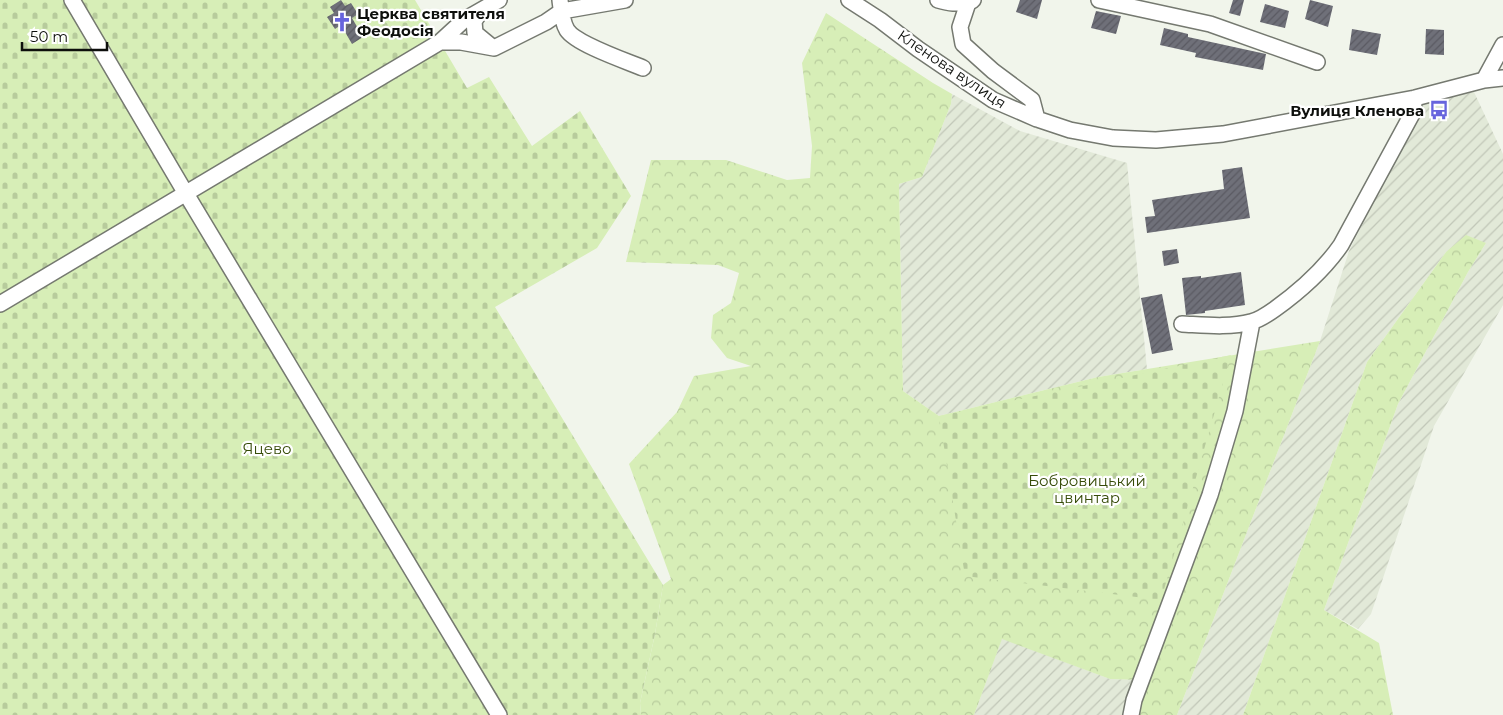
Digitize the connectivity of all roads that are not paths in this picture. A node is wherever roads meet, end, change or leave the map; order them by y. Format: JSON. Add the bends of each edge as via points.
{"nodes":[{"id":1,"x":72,"y":0,"type":"edge"},
{"id":2,"x":499,"y":0,"type":"edge"},
{"id":3,"x":625,"y":0,"type":"edge"},
{"id":4,"x":849,"y":0,"type":"edge"},
{"id":5,"x":938,"y":0,"type":"edge"},
{"id":6,"x":968,"y":0,"type":"edge"},
{"id":7,"x":972,"y":0,"type":"edge"},
{"id":8,"x":1100,"y":0,"type":"edge"},
{"id":9,"x":561,"y":6,"type":"edge"},
{"id":10,"x":482,"y":10,"type":"junction"},
{"id":11,"x":440,"y":42,"type":"junction"},
{"id":12,"x":1503,"y":45,"type":"edge"},
{"id":13,"x":494,"y":48,"type":"junction"},
{"id":14,"x":1317,"y":62,"type":"dead end"},
{"id":15,"x":643,"y":68,"type":"dead end"},
{"id":16,"x":1503,"y":78,"type":"edge"},
{"id":17,"x":1484,"y":80,"type":"junction"},
{"id":18,"x":1415,"y":98,"type":"junction"},
{"id":19,"x":1037,"y":119,"type":"junction"},
{"id":20,"x":186,"y":193,"type":"junction"},
{"id":21,"x":0,"y":304,"type":"edge"},
{"id":22,"x":1252,"y":322,"type":"junction"},
{"id":23,"x":1182,"y":324,"type":"dead end"},
{"id":24,"x":499,"y":715,"type":"edge"},
{"id":25,"x":1131,"y":715,"type":"edge"}],
"edges":[{"from":1,"to":20,"type":"street"},
{"from":2,"to":10,"type":"street"},
{"from":3,"to":9,"type":"street"},
{"from":4,"to":19,"type":"street","name":"Кленова вулиця","via":[[993,100]]},
{"from":5,"to":6,"type":"street","via":[[949,3]]},
{"from":7,"to":19,"type":"street","via":[[960,28],[962,44],[1032,100]]},
{"from":8,"to":14,"type":"street","via":[[1210,24]]},
{"from":9,"to":13,"type":"street","via":[[546,22]]},
{"from":9,"to":15,"type":"street","via":[[567,31],[578,40]]},
{"from":10,"to":11,"type":"street","via":[[464,20]]},
{"from":10,"to":13,"type":"street","via":[[474,21],[475,33]]},
{"from":11,"to":13,"type":"street"},
{"from":11,"to":20,"type":"street"},
{"from":12,"to":17,"type":"street"},
{"from":16,"to":17,"type":"street","name":"Кленова вулиця"},
{"from":17,"to":18,"type":"street","name":"Кленова вулиця","via":[[1454,92]]},
{"from":18,"to":19,"type":"street","name":"Кленова вулиця","via":[[1223,134],[1156,140],[1112,138],[1070,130]]},
{"from":18,"to":22,"type":"street","via":[[1412,114],[1330,262],[1292,297]]},
{"from":20,"to":21,"type":"street"},
{"from":20,"to":24,"type":"street"},
{"from":22,"to":23,"type":"street","via":[[1209,326]]},
{"from":22,"to":25,"type":"street","via":[[1235,411],[1197,531]]}]}
